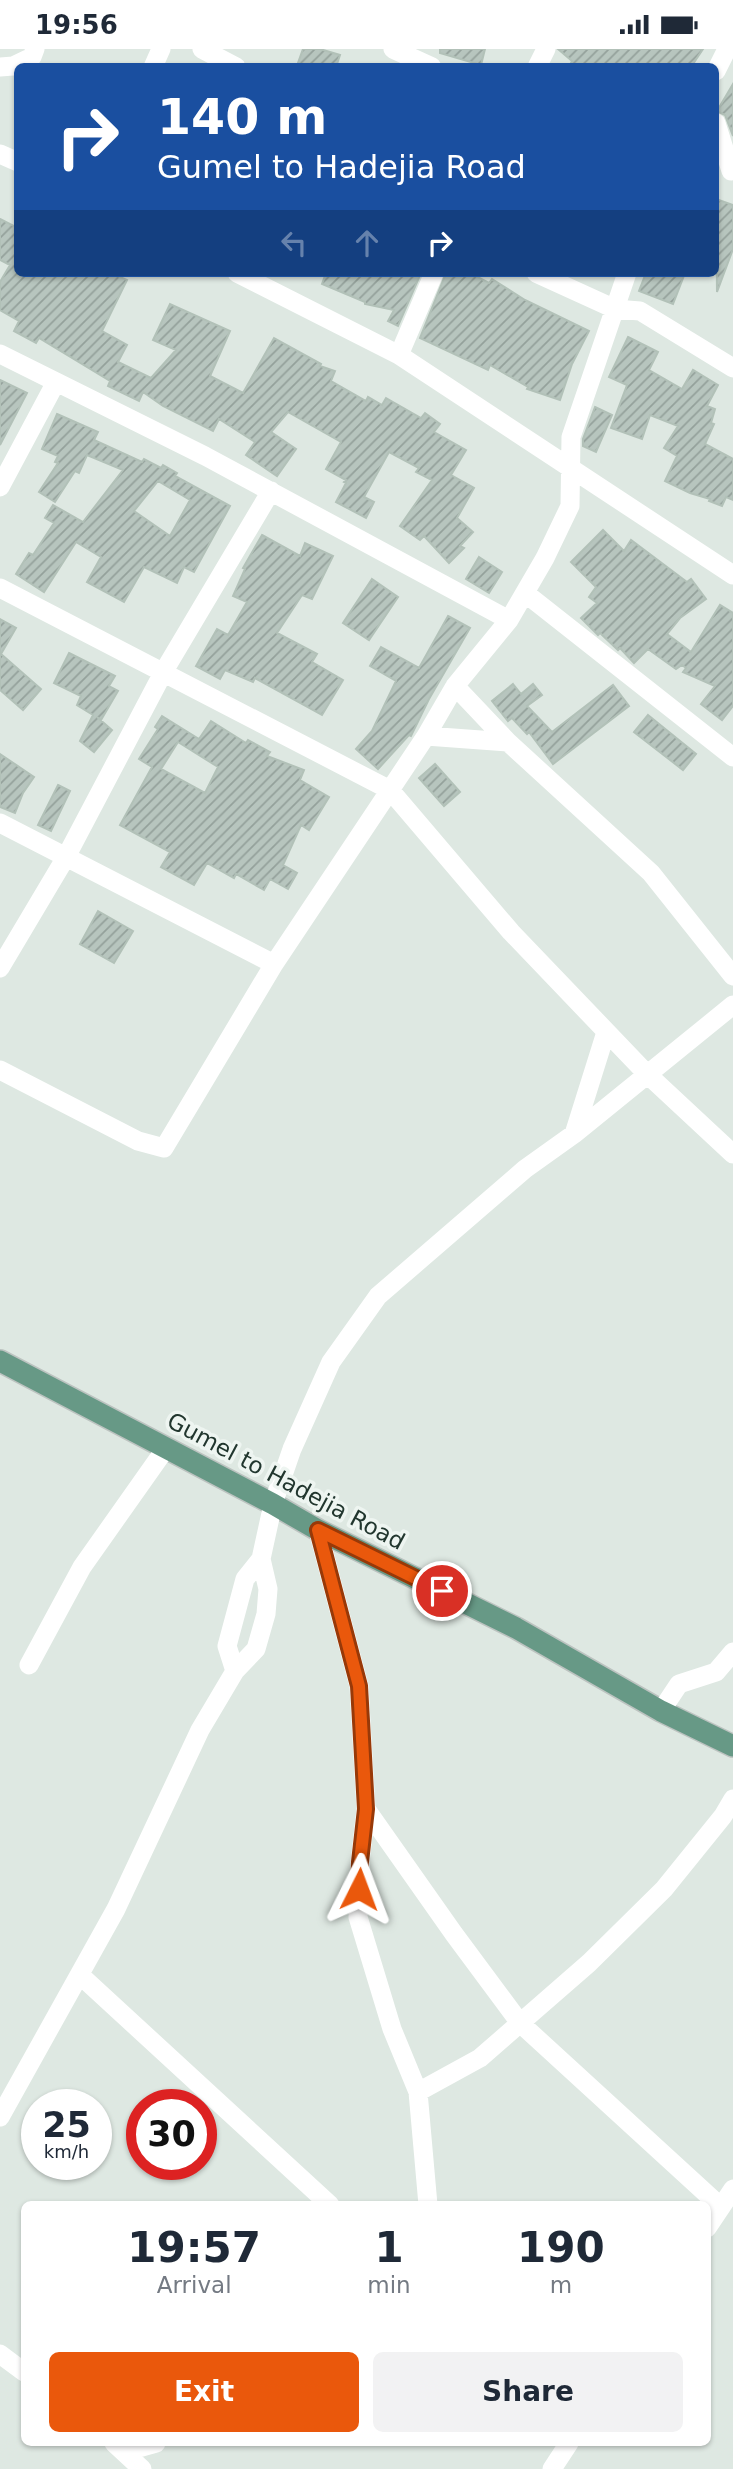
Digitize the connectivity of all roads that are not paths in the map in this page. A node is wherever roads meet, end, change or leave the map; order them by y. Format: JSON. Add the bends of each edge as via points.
{"nodes":[{"id":1,"x":35,"y":49,"type":"edge"},
{"id":2,"x":202,"y":49,"type":"edge"},
{"id":3,"x":393,"y":49,"type":"edge"},
{"id":4,"x":727,"y":49,"type":"edge"},
{"id":5,"x":19,"y":63,"type":"edge"},
{"id":6,"x":228,"y":63,"type":"edge"},
{"id":7,"x":423,"y":63,"type":"edge"},
{"id":8,"x":719,"y":65,"type":"edge"},
{"id":9,"x":719,"y":136,"type":"edge"},
{"id":10,"x":727,"y":169,"type":"edge"},
{"id":11,"x":245,"y":277,"type":"edge"},
{"id":12,"x":432,"y":277,"type":"edge"},
{"id":13,"x":545,"y":277,"type":"edge"},
{"id":14,"x":626,"y":277,"type":"edge"},
{"id":15,"x":615,"y":309,"type":"junction"},
{"id":16,"x":0,"y":354,"type":"edge"},
{"id":17,"x":398,"y":355,"type":"junction"},
{"id":18,"x":733,"y":368,"type":"edge"},
{"id":19,"x":56,"y":382,"type":"junction"},
{"id":20,"x":570,"y":467,"type":"junction"},
{"id":21,"x":0,"y":487,"type":"edge"},
{"id":22,"x":271,"y":491,"type":"junction"},
{"id":23,"x":733,"y":575,"type":"edge"},
{"id":24,"x":0,"y":588,"type":"edge"},
{"id":25,"x":525,"y":593,"type":"junction"},
{"id":26,"x":509,"y":620,"type":"junction"},
{"id":27,"x":164,"y":671,"type":"junction"},
{"id":28,"x":456,"y":686,"type":"junction"},
{"id":29,"x":426,"y":736,"type":"junction"},
{"id":30,"x":508,"y":742,"type":"junction"},
{"id":31,"x":733,"y":757,"type":"edge"},
{"id":32,"x":390,"y":790,"type":"junction"},
{"id":33,"x":0,"y":823,"type":"edge"},
{"id":34,"x":66,"y":857,"type":"junction"},
{"id":35,"x":274,"y":964,"type":"junction"},
{"id":36,"x":0,"y":968,"type":"edge"},
{"id":37,"x":733,"y":976,"type":"edge"},
{"id":38,"x":733,"y":1005,"type":"edge"},
{"id":39,"x":606,"y":1032,"type":"junction"},
{"id":40,"x":0,"y":1070,"type":"edge"},
{"id":41,"x":646,"y":1073,"type":"junction"},
{"id":42,"x":574,"y":1134,"type":"junction"},
{"id":43,"x":733,"y":1154,"type":"edge"},
{"id":44,"x":0,"y":1361,"type":"edge"},
{"id":45,"x":166,"y":1448,"type":"junction"},
{"id":46,"x":273,"y":1504,"type":"junction"},
{"id":47,"x":318,"y":1530,"type":"junction"},
{"id":48,"x":261,"y":1559,"type":"junction"},
{"id":49,"x":733,"y":1652,"type":"edge"},
{"id":50,"x":29,"y":1665,"type":"dead end"},
{"id":51,"x":235,"y":1671,"type":"junction"},
{"id":52,"x":661,"y":1711,"type":"junction"},
{"id":53,"x":733,"y":1747,"type":"edge"},
{"id":54,"x":733,"y":1799,"type":"edge"},
{"id":55,"x":366,"y":1809,"type":"junction"},
{"id":56,"x":80,"y":1975,"type":"junction"},
{"id":57,"x":520,"y":2023,"type":"junction"},
{"id":58,"x":418,"y":2092,"type":"junction"},
{"id":59,"x":0,"y":2117,"type":"edge"},
{"id":60,"x":733,"y":2189,"type":"edge"},
{"id":61,"x":326,"y":2201,"type":"edge"},
{"id":62,"x":428,"y":2201,"type":"edge"},
{"id":63,"x":720,"y":2207,"type":"junction"},
{"id":64,"x":711,"y":2222,"type":"edge"},
{"id":65,"x":0,"y":2354,"type":"edge"},
{"id":66,"x":21,"y":2370,"type":"edge"},
{"id":67,"x":567,"y":2446,"type":"edge"},
{"id":68,"x":119,"y":2448,"type":"edge"},
{"id":69,"x":142,"y":2469,"type":"edge"},
{"id":70,"x":552,"y":2469,"type":"edge"}],
"edges":[{"from":1,"to":5,"type":"street","via":[[32,57]]},
{"from":2,"to":6,"type":"street"},
{"from":3,"to":7,"type":"street"},
{"from":4,"to":8,"type":"street"},
{"from":9,"to":10,"type":"street"},
{"from":11,"to":17,"type":"street"},
{"from":12,"to":17,"type":"street"},
{"from":13,"to":15,"type":"street"},
{"from":14,"to":15,"type":"street"},
{"from":15,"to":18,"type":"street","via":[[640,311]]},
{"from":15,"to":20,"type":"street","via":[[571,437]]},
{"from":16,"to":19,"type":"street"},
{"from":17,"to":20,"type":"street"},
{"from":19,"to":21,"type":"street"},
{"from":19,"to":22,"type":"street"},
{"from":20,"to":23,"type":"street"},
{"from":20,"to":25,"type":"street","via":[[570,506]]},
{"from":22,"to":26,"type":"street"},
{"from":22,"to":27,"type":"street"},
{"from":24,"to":27,"type":"street"},
{"from":25,"to":26,"type":"street"},
{"from":25,"to":31,"type":"street"},
{"from":26,"to":28,"type":"street"},
{"from":27,"to":32,"type":"street"},
{"from":27,"to":34,"type":"street"},
{"from":28,"to":29,"type":"street"},
{"from":28,"to":30,"type":"street"},
{"from":29,"to":30,"type":"street"},
{"from":29,"to":32,"type":"street"},
{"from":30,"to":37,"type":"street","via":[[651,873]]},
{"from":32,"to":35,"type":"street"},
{"from":32,"to":39,"type":"street","via":[[511,932]]},
{"from":33,"to":34,"type":"street"},
{"from":34,"to":35,"type":"street"},
{"from":34,"to":36,"type":"street"},
{"from":35,"to":40,"type":"street","via":[[164,1148],[138,1141]]},
{"from":38,"to":41,"type":"street"},
{"from":39,"to":41,"type":"street"},
{"from":39,"to":42,"type":"street"},
{"from":41,"to":42,"type":"street"},
{"from":41,"to":43,"type":"street"},
{"from":42,"to":46,"type":"street","via":[[525,1169],[377,1296],[331,1362]]},
{"from":44,"to":45,"type":"main road","name":"Gumel to Hadejia Road"},
{"from":45,"to":46,"type":"main road","name":"Gumel to Hadejia Road"},
{"from":45,"to":50,"type":"street","via":[[82,1567]]},
{"from":46,"to":47,"type":"main road","name":"Gumel to Hadejia Road"},
{"from":46,"to":48,"type":"street"},
{"from":47,"to":52,"type":"main road","name":"Gumel to Hadejia Road","via":[[516,1628]]},
{"from":47,"to":55,"type":"street","via":[[359,1686]]},
{"from":48,"to":51,"type":"street","via":[[244,1579],[228,1646]]},
{"from":48,"to":51,"type":"street","via":[[268,1589],[266,1614],[256,1649]]},
{"from":49,"to":52,"type":"street","via":[[716,1672],[680,1683]]},
{"from":51,"to":56,"type":"street","via":[[200,1730]]},
{"from":52,"to":53,"type":"main road","name":"Gumel to Hadejia Road"},
{"from":54,"to":57,"type":"street","via":[[664,1889]]},
{"from":55,"to":57,"type":"street"},
{"from":55,"to":58,"type":"street","via":[[358,1917],[392,2029]]},
{"from":56,"to":59,"type":"street"},
{"from":56,"to":61,"type":"street"},
{"from":57,"to":58,"type":"street","via":[[480,2058]]},
{"from":57,"to":63,"type":"street"},
{"from":58,"to":62,"type":"street"},
{"from":60,"to":63,"type":"street"},
{"from":63,"to":64,"type":"street"},
{"from":65,"to":66,"type":"street"},
{"from":67,"to":70,"type":"street"},
{"from":68,"to":69,"type":"street"}]}
